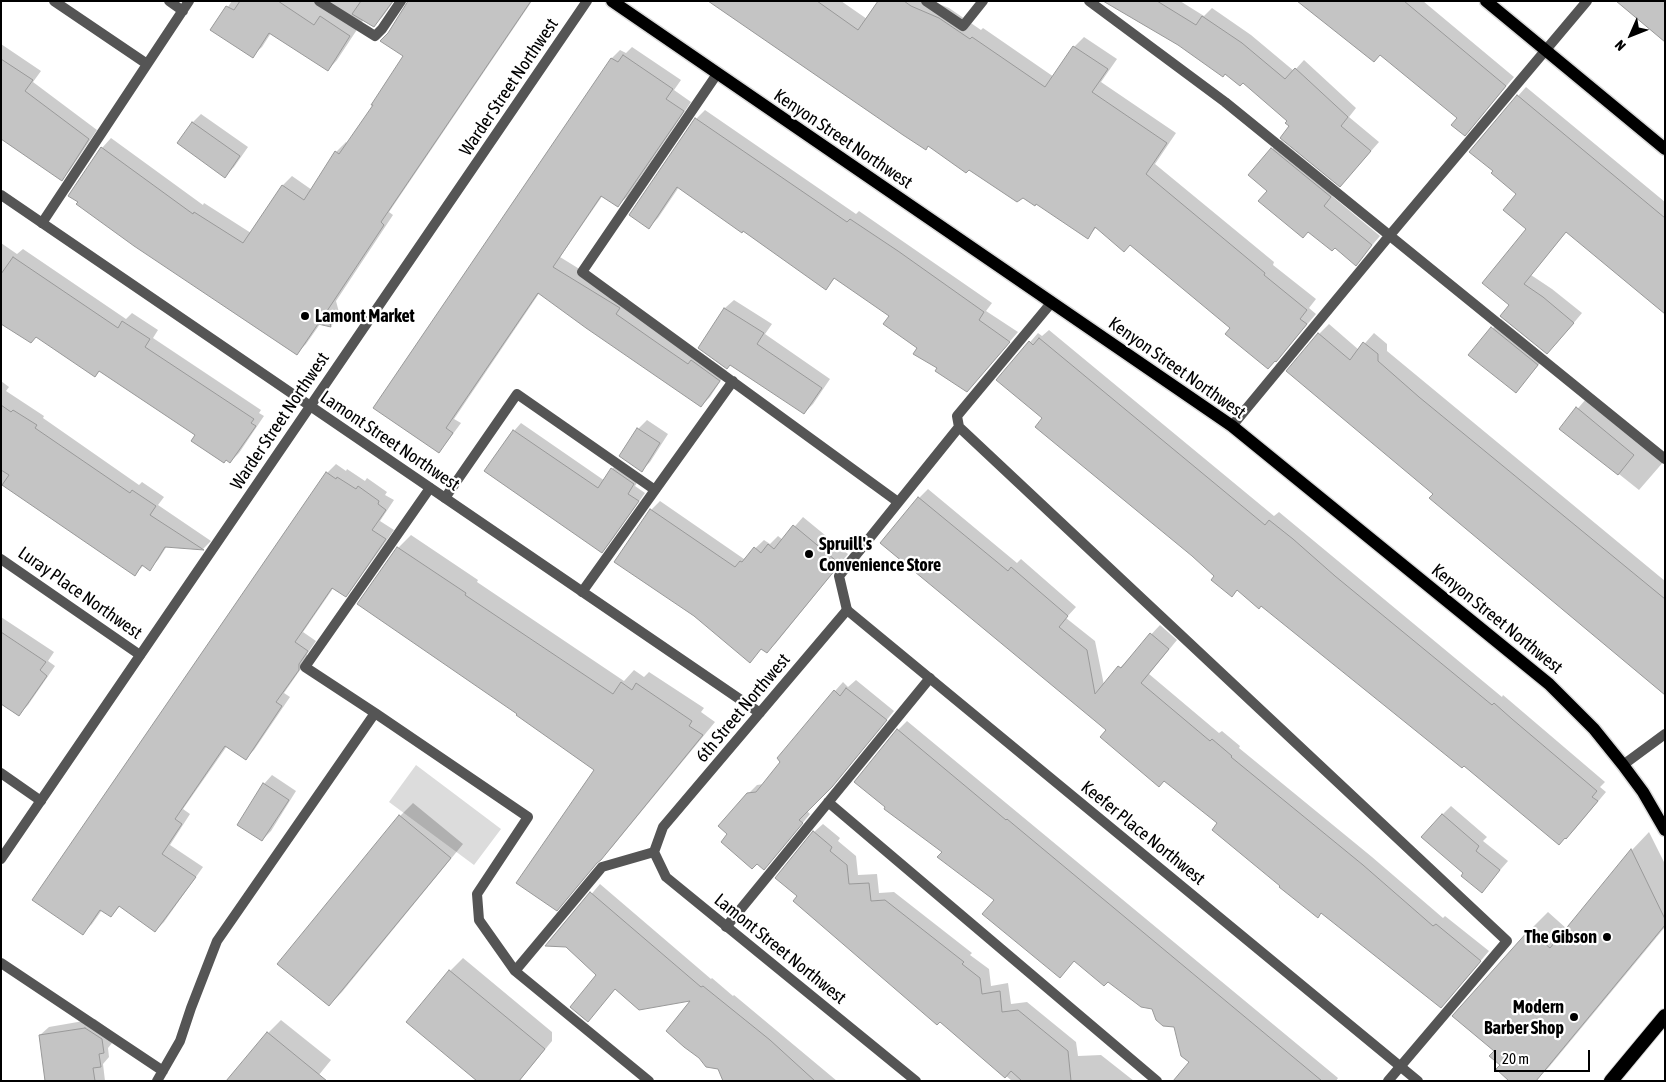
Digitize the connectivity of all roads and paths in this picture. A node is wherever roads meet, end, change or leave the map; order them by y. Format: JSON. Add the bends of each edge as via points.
{"nodes":[{"id":1,"x":54,"y":1,"type":"edge"},
{"id":2,"x":169,"y":1,"type":"edge"},
{"id":3,"x":189,"y":1,"type":"edge"},
{"id":4,"x":319,"y":1,"type":"edge"},
{"id":5,"x":401,"y":1,"type":"edge"},
{"id":6,"x":587,"y":1,"type":"edge"},
{"id":7,"x":612,"y":1,"type":"edge"},
{"id":8,"x":926,"y":1,"type":"edge"},
{"id":9,"x":983,"y":1,"type":"edge"},
{"id":10,"x":1089,"y":1,"type":"edge"},
{"id":11,"x":1486,"y":1,"type":"edge"},
{"id":12,"x":1587,"y":1,"type":"edge"},
{"id":13,"x":183,"y":11,"type":"junction"},
{"id":14,"x":1545,"y":50,"type":"junction"},
{"id":15,"x":147,"y":64,"type":"junction"},
{"id":16,"x":716,"y":74,"type":"junction"},
{"id":17,"x":1665,"y":149,"type":"edge"},
{"id":18,"x":1,"y":195,"type":"edge"},
{"id":19,"x":42,"y":223,"type":"junction"},
{"id":20,"x":1390,"y":235,"type":"junction"},
{"id":21,"x":1052,"y":302,"type":"junction"},
{"id":22,"x":733,"y":381,"type":"junction"},
{"id":23,"x":309,"y":406,"type":"junction"},
{"id":24,"x":1232,"y":426,"type":"junction"},
{"id":25,"x":959,"y":427,"type":"junction"},
{"id":26,"x":1665,"y":459,"type":"edge"},
{"id":27,"x":430,"y":488,"type":"junction"},
{"id":28,"x":655,"y":490,"type":"junction"},
{"id":29,"x":445,"y":498,"type":"junction"},
{"id":30,"x":898,"y":502,"type":"junction"},
{"id":31,"x":1,"y":559,"type":"edge"},
{"id":32,"x":582,"y":592,"type":"junction"},
{"id":33,"x":847,"y":610,"type":"junction"},
{"id":34,"x":140,"y":654,"type":"junction"},
{"id":35,"x":930,"y":678,"type":"junction"},
{"id":36,"x":375,"y":713,"type":"junction"},
{"id":37,"x":760,"y":714,"type":"junction"},
{"id":38,"x":1665,"y":734,"type":"edge"},
{"id":39,"x":1623,"y":765,"type":"junction"},
{"id":40,"x":1,"y":773,"type":"edge"},
{"id":41,"x":41,"y":801,"type":"junction"},
{"id":42,"x":828,"y":802,"type":"junction"},
{"id":43,"x":1665,"y":830,"type":"edge"},
{"id":44,"x":654,"y":852,"type":"junction"},
{"id":45,"x":1,"y":860,"type":"edge"},
{"id":46,"x":726,"y":926,"type":"junction"},
{"id":47,"x":1,"y":963,"type":"edge"},
{"id":48,"x":515,"y":972,"type":"junction"},
{"id":49,"x":1665,"y":1016,"type":"edge"},
{"id":50,"x":1400,"y":1066,"type":"junction"},
{"id":51,"x":163,"y":1071,"type":"junction"},
{"id":52,"x":157,"y":1081,"type":"edge"},
{"id":53,"x":649,"y":1081,"type":"edge"},
{"id":54,"x":916,"y":1081,"type":"edge"},
{"id":55,"x":1157,"y":1081,"type":"edge"},
{"id":56,"x":1388,"y":1081,"type":"edge"},
{"id":57,"x":1418,"y":1081,"type":"edge"},
{"id":58,"x":1611,"y":1081,"type":"edge"}],
"edges":[{"from":1,"to":15,"type":"street"},
{"from":2,"to":13,"type":"street"},
{"from":3,"to":13,"type":"street"},
{"from":4,"to":5,"type":"street","via":[[375,36]]},
{"from":6,"to":23,"type":"street","name":"Warder Street Northwest"},
{"from":7,"to":16,"type":"main road","name":"Kenyon Street Northwest"},
{"from":8,"to":9,"type":"street","via":[[963,26]]},
{"from":10,"to":20,"type":"street","via":[[1226,102]]},
{"from":11,"to":14,"type":"main road"},
{"from":12,"to":14,"type":"street"},
{"from":13,"to":15,"type":"street"},
{"from":14,"to":17,"type":"main road"},
{"from":14,"to":20,"type":"street"},
{"from":15,"to":19,"type":"street"},
{"from":16,"to":21,"type":"main road","name":"Kenyon Street Northwest"},
{"from":16,"to":22,"type":"street","via":[[582,272]]},
{"from":18,"to":19,"type":"street","name":"Lamont Street Northwest"},
{"from":19,"to":23,"type":"street","name":"Lamont Street Northwest"},
{"from":20,"to":24,"type":"street"},
{"from":20,"to":26,"type":"street"},
{"from":21,"to":24,"type":"main road","name":"Kenyon Street Northwest"},
{"from":21,"to":25,"type":"street","via":[[957,416]]},
{"from":22,"to":28,"type":"street"},
{"from":22,"to":30,"type":"street"},
{"from":23,"to":27,"type":"street","name":"Lamont Street Northwest"},
{"from":23,"to":34,"type":"street","name":"Warder Street Northwest"},
{"from":24,"to":39,"type":"main road","name":"Kenyon Street Northwest","via":[[1550,684],[1594,729]]},
{"from":25,"to":30,"type":"street"},
{"from":25,"to":50,"type":"street","via":[[1507,941]]},
{"from":27,"to":29,"type":"street","name":"Lamont Street Northwest"},
{"from":27,"to":36,"type":"street","via":[[305,667]]},
{"from":28,"to":29,"type":"street","via":[[517,394]]},
{"from":28,"to":32,"type":"street"},
{"from":29,"to":32,"type":"street","name":"Lamont Street Northwest"},
{"from":30,"to":33,"type":"street","via":[[839,576]]},
{"from":31,"to":34,"type":"street","name":"Luray Place Northwest"},
{"from":32,"to":37,"type":"street","name":"Lamont Street Northwest"},
{"from":33,"to":35,"type":"street","name":"Keefer Place Northwest"},
{"from":33,"to":37,"type":"street","name":"6th Street Northwest"},
{"from":34,"to":41,"type":"street","name":"Warder Street Northwest"},
{"from":35,"to":42,"type":"street"},
{"from":35,"to":50,"type":"street","name":"Keefer Place Northwest"},
{"from":36,"to":48,"type":"street","via":[[528,817],[476,894],[478,920]]},
{"from":36,"to":51,"type":"street","via":[[217,942],[180,1040]]},
{"from":37,"to":44,"type":"street","name":"6th Street Northwest","via":[[663,827]]},
{"from":38,"to":39,"type":"street"},
{"from":39,"to":43,"type":"main road","name":"Kenyon Street Northwest"},
{"from":40,"to":41,"type":"street"},
{"from":41,"to":45,"type":"street","name":"Warder Street Northwest"},
{"from":42,"to":46,"type":"street"},
{"from":42,"to":55,"type":"street"},
{"from":44,"to":46,"type":"street","name":"Lamont Street Northwest","via":[[666,878]]},
{"from":44,"to":48,"type":"street","via":[[602,867]]},
{"from":46,"to":54,"type":"street","name":"Lamont Street Northwest"},
{"from":47,"to":51,"type":"street"},
{"from":48,"to":53,"type":"street"},
{"from":49,"to":58,"type":"highway"},
{"from":50,"to":56,"type":"street"},
{"from":50,"to":57,"type":"street","name":"Keefer Place Northwest"},
{"from":51,"to":52,"type":"street"}]}
